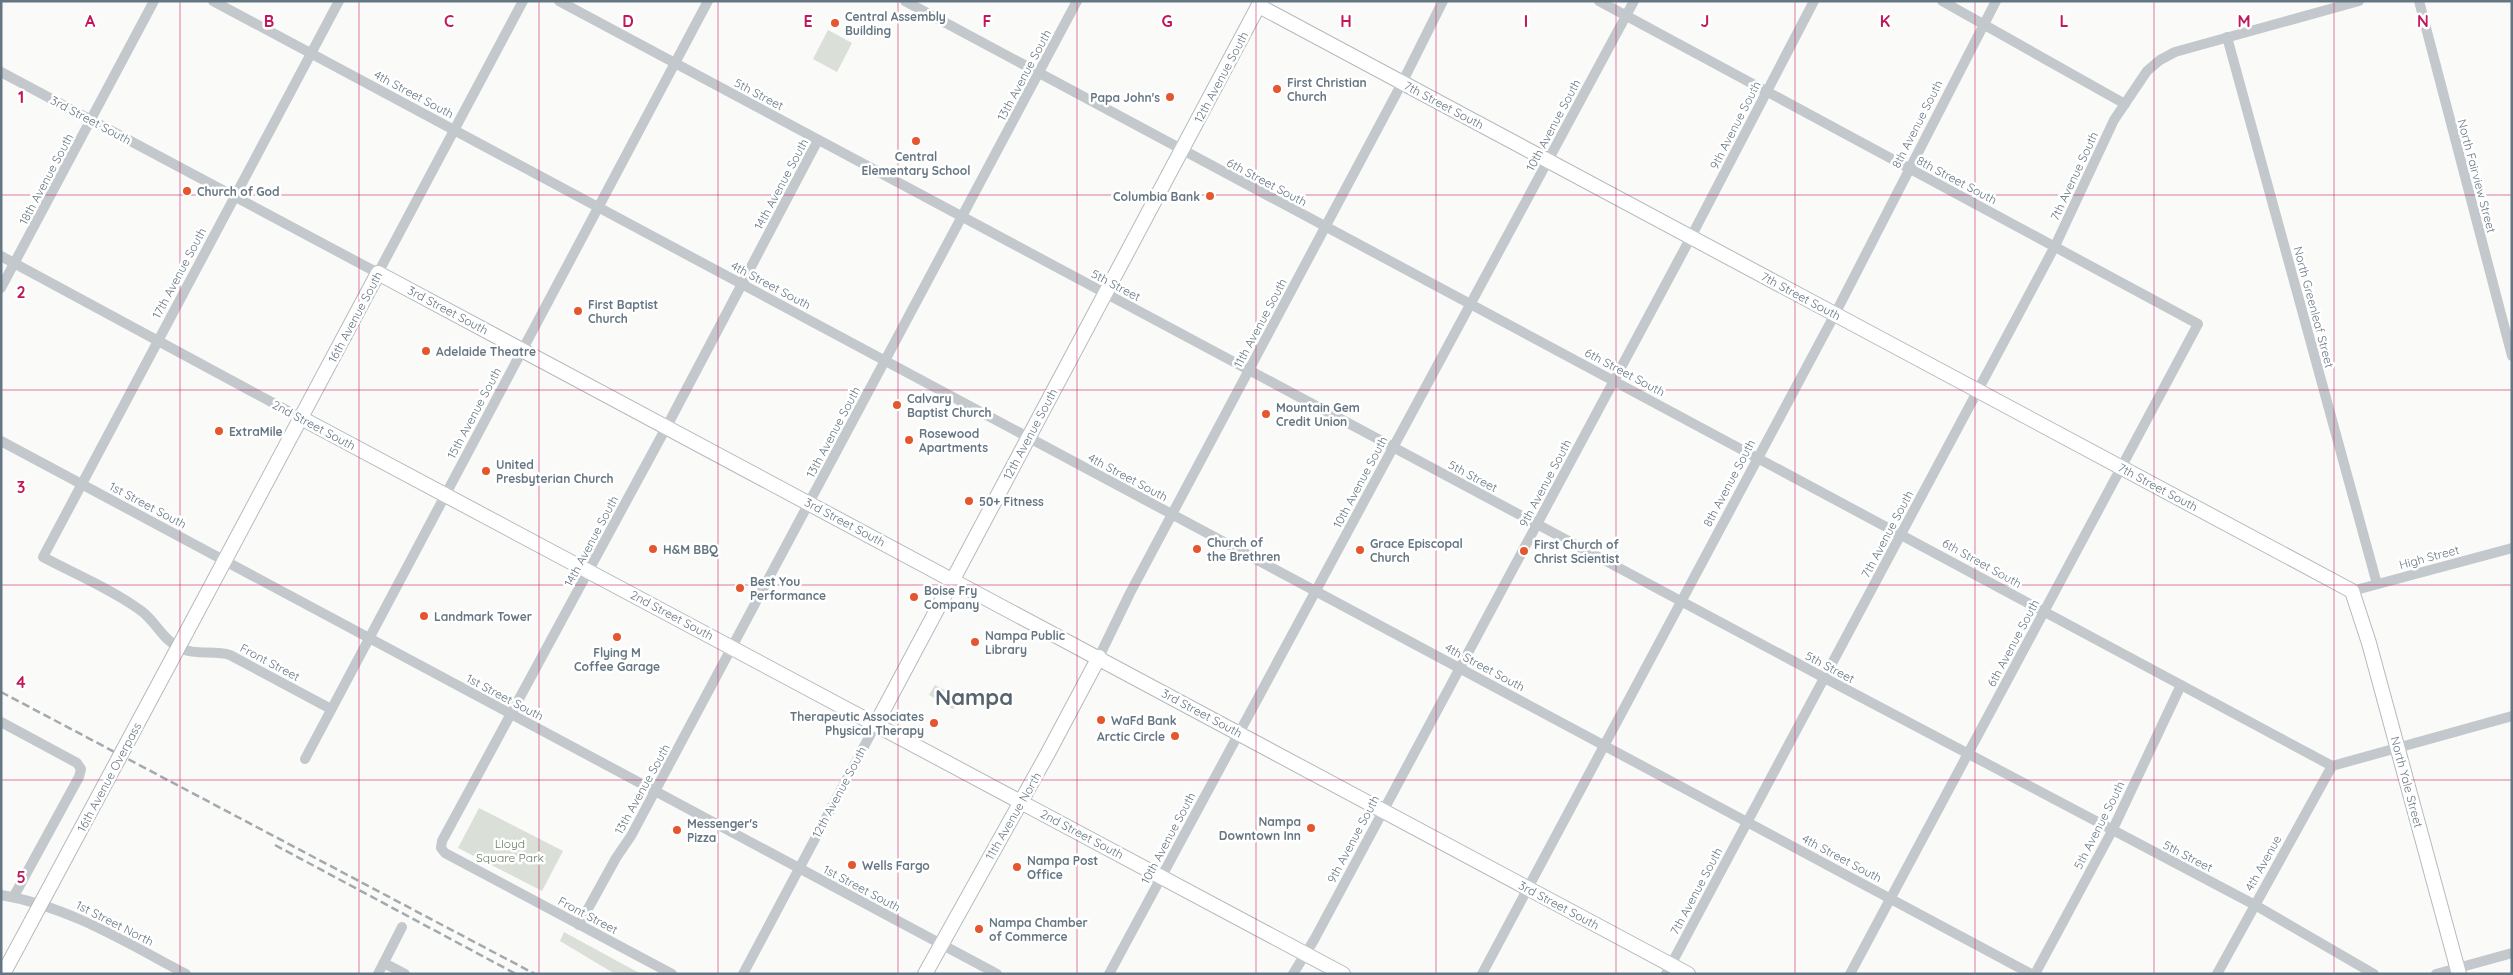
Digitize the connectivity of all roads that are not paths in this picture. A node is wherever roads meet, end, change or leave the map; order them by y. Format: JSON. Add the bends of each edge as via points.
{"nodes":[{"id":1,"x":154,"y":1,"type":"edge"},
{"id":2,"x":214,"y":1,"type":"edge"},
{"id":3,"x":339,"y":1,"type":"edge"},
{"id":4,"x":523,"y":1,"type":"edge"},
{"id":5,"x":559,"y":1,"type":"edge"},
{"id":6,"x":708,"y":1,"type":"edge"},
{"id":7,"x":905,"y":1,"type":"edge"},
{"id":8,"x":1077,"y":1,"type":"edge"},
{"id":9,"x":1443,"y":1,"type":"edge"},
{"id":10,"x":1599,"y":1,"type":"edge"},
{"id":11,"x":1634,"y":1,"type":"edge"},
{"id":12,"x":1814,"y":1,"type":"edge"},
{"id":13,"x":1942,"y":1,"type":"edge"},
{"id":14,"x":1996,"y":1,"type":"edge"},
{"id":15,"x":2359,"y":1,"type":"edge"},
{"id":16,"x":2419,"y":1,"type":"edge"},
{"id":17,"x":1257,"y":3,"type":"edge"},
{"id":18,"x":1626,"y":16,"type":"junction"},
{"id":19,"x":1983,"y":23,"type":"junction"},
{"id":20,"x":2226,"y":38,"type":"junction"},
{"id":21,"x":311,"y":54,"type":"junction"},
{"id":22,"x":675,"y":63,"type":"junction"},
{"id":23,"x":1,"y":72,"type":"edge"},
{"id":24,"x":1039,"y":73,"type":"junction"},
{"id":25,"x":1402,"y":83,"type":"junction"},
{"id":26,"x":1766,"y":91,"type":"junction"},
{"id":27,"x":2125,"y":104,"type":"junction"},
{"id":28,"x":91,"y":120,"type":"junction"},
{"id":29,"x":455,"y":130,"type":"junction"},
{"id":30,"x":818,"y":140,"type":"junction"},
{"id":31,"x":1182,"y":150,"type":"junction"},
{"id":32,"x":1548,"y":161,"type":"junction"},
{"id":33,"x":1909,"y":168,"type":"junction"},
{"id":34,"x":234,"y":196,"type":"junction"},
{"id":35,"x":599,"y":207,"type":"junction"},
{"id":36,"x":963,"y":217,"type":"junction"},
{"id":37,"x":1325,"y":227,"type":"junction"},
{"id":38,"x":1691,"y":236,"type":"junction"},
{"id":39,"x":2055,"y":246,"type":"junction"},
{"id":40,"x":1,"y":256,"type":"edge"},
{"id":41,"x":14,"y":263,"type":"junction"},
{"id":42,"x":378,"y":273,"type":"junction"},
{"id":43,"x":742,"y":283,"type":"junction"},
{"id":44,"x":1,"y":288,"type":"edge"},
{"id":45,"x":1105,"y":294,"type":"junction"},
{"id":46,"x":1470,"y":304,"type":"junction"},
{"id":47,"x":1835,"y":314,"type":"junction"},
{"id":48,"x":2198,"y":324,"type":"joint"},
{"id":49,"x":157,"y":340,"type":"junction"},
{"id":50,"x":522,"y":349,"type":"junction"},
{"id":51,"x":2512,"y":356,"type":"edge"},
{"id":52,"x":886,"y":360,"type":"junction"},
{"id":53,"x":1249,"y":370,"type":"junction"},
{"id":54,"x":1614,"y":381,"type":"junction"},
{"id":55,"x":1978,"y":390,"type":"junction"},
{"id":56,"x":301,"y":418,"type":"junction"},
{"id":57,"x":667,"y":426,"type":"junction"},
{"id":58,"x":1028,"y":438,"type":"junction"},
{"id":59,"x":1,"y":441,"type":"edge"},
{"id":60,"x":1393,"y":447,"type":"junction"},
{"id":61,"x":1758,"y":457,"type":"junction"},
{"id":62,"x":2121,"y":468,"type":"junction"},
{"id":63,"x":82,"y":484,"type":"junction"},
{"id":64,"x":445,"y":495,"type":"junction"},
{"id":65,"x":810,"y":503,"type":"junction"},
{"id":66,"x":1172,"y":514,"type":"junction"},
{"id":67,"x":1537,"y":524,"type":"junction"},
{"id":68,"x":1901,"y":534,"type":"junction"},
{"id":69,"x":2512,"y":548,"type":"edge"},
{"id":70,"x":43,"y":557,"type":"joint"},
{"id":71,"x":225,"y":562,"type":"junction"},
{"id":72,"x":589,"y":571,"type":"junction"},
{"id":73,"x":952,"y":579,"type":"junction"},
{"id":74,"x":2377,"y":584,"type":"junction"},
{"id":75,"x":1316,"y":590,"type":"junction"},
{"id":76,"x":2352,"y":591,"type":"junction"},
{"id":77,"x":1680,"y":601,"type":"junction"},
{"id":78,"x":2044,"y":611,"type":"junction"},
{"id":79,"x":186,"y":633,"type":"joint"},
{"id":80,"x":369,"y":639,"type":"junction"},
{"id":81,"x":732,"y":648,"type":"junction"},
{"id":82,"x":1099,"y":657,"type":"junction"},
{"id":83,"x":1460,"y":667,"type":"junction"},
{"id":84,"x":1824,"y":678,"type":"junction"},
{"id":85,"x":2181,"y":685,"type":"junction"},
{"id":86,"x":332,"y":709,"type":"junction"},
{"id":87,"x":512,"y":715,"type":"junction"},
{"id":88,"x":2512,"y":716,"type":"edge"},
{"id":89,"x":1,"y":722,"type":"edge"},
{"id":90,"x":876,"y":724,"type":"junction"},
{"id":91,"x":1239,"y":733,"type":"junction"},
{"id":92,"x":1604,"y":744,"type":"junction"},
{"id":93,"x":2398,"y":748,"type":"junction"},
{"id":94,"x":1968,"y":754,"type":"junction"},
{"id":95,"x":305,"y":759,"type":"dead end"},
{"id":96,"x":2332,"y":766,"type":"junction"},
{"id":97,"x":655,"y":791,"type":"junction"},
{"id":98,"x":1021,"y":801,"type":"junction"},
{"id":99,"x":1382,"y":810,"type":"junction"},
{"id":100,"x":1748,"y":822,"type":"junction"},
{"id":101,"x":2112,"y":831,"type":"junction"},
{"id":102,"x":441,"y":848,"type":"joint"},
{"id":103,"x":799,"y":868,"type":"junction"},
{"id":104,"x":1162,"y":877,"type":"junction"},
{"id":105,"x":1527,"y":887,"type":"junction"},
{"id":106,"x":1,"y":894,"type":"edge"},
{"id":107,"x":14,"y":896,"type":"junction"},
{"id":108,"x":1891,"y":898,"type":"junction"},
{"id":109,"x":2255,"y":904,"type":"junction"},
{"id":110,"x":580,"y":925,"type":"junction"},
{"id":111,"x":402,"y":927,"type":"dead end"},
{"id":112,"x":942,"y":944,"type":"junction"},
{"id":113,"x":2512,"y":953,"type":"edge"},
{"id":114,"x":1305,"y":954,"type":"junction"},
{"id":115,"x":384,"y":963,"type":"junction"},
{"id":116,"x":1669,"y":969,"type":"edge"},
{"id":117,"x":2459,"y":971,"type":"edge"},
{"id":118,"x":3,"y":974,"type":"edge"},
{"id":119,"x":186,"y":974,"type":"edge"},
{"id":120,"x":378,"y":974,"type":"edge"},
{"id":121,"x":405,"y":974,"type":"edge"},
{"id":122,"x":672,"y":974,"type":"edge"},
{"id":123,"x":743,"y":974,"type":"edge"},
{"id":124,"x":925,"y":974,"type":"edge"},
{"id":125,"x":997,"y":974,"type":"edge"},
{"id":126,"x":1109,"y":974,"type":"edge"},
{"id":127,"x":1293,"y":974,"type":"edge"},
{"id":128,"x":1343,"y":974,"type":"edge"},
{"id":129,"x":1482,"y":974,"type":"edge"},
{"id":130,"x":1688,"y":974,"type":"edge"},
{"id":131,"x":1850,"y":974,"type":"edge"},
{"id":132,"x":2030,"y":974,"type":"edge"},
{"id":133,"x":2035,"y":974,"type":"edge"},
{"id":134,"x":2218,"y":974,"type":"edge"},
{"id":135,"x":2374,"y":974,"type":"edge"},
{"id":136,"x":2436,"y":974,"type":"edge"}],
"edges":[{"from":1,"to":28,"type":"street","name":"18th Avenue South"},
{"from":2,"to":21,"type":"street","name":"4th Street South"},
{"from":3,"to":21,"type":"street","name":"17th Avenue South"},
{"from":4,"to":29,"type":"street","name":"16th Avenue South"},
{"from":5,"to":22,"type":"street","name":"5th Street"},
{"from":6,"to":22,"type":"street","name":"15th Avenue South"},
{"from":7,"to":24,"type":"street","name":"6th Street South"},
{"from":8,"to":24,"type":"street","name":"13th Avenue South"},
{"from":9,"to":25,"type":"street","name":"11th Avenue South"},
{"from":10,"to":18,"type":"street","name":"8th Street South"},
{"from":11,"to":18,"type":"street","name":"10th Avenue South"},
{"from":12,"to":26,"type":"street","name":"9th Avenue South"},
{"from":13,"to":19,"type":"street"},
{"from":14,"to":19,"type":"street","name":"8th Avenue South"},
{"from":15,"to":20,"type":"street","name":"7th Avenue South"},
{"from":16,"to":51,"type":"street","name":"North Fairview Street"},
{"from":17,"to":25,"type":"main road","name":"7th Street South"},
{"from":17,"to":31,"type":"main road","name":"12th Avenue South"},
{"from":18,"to":26,"type":"street","name":"8th Street South"},
{"from":18,"to":32,"type":"street","name":"10th Avenue South"},
{"from":19,"to":27,"type":"street"},
{"from":19,"to":33,"type":"street","name":"8th Avenue South"},
{"from":20,"to":27,"type":"street","name":"7th Avenue South","via":[[2174,52],[2160,60],[2147,71]]},
{"from":20,"to":74,"type":"street","name":"North Greenleaf Street"},
{"from":21,"to":29,"type":"street","name":"4th Street South"},
{"from":21,"to":34,"type":"street","name":"17th Avenue South"},
{"from":22,"to":30,"type":"street","name":"5th Street"},
{"from":22,"to":35,"type":"street","name":"15th Avenue South"},
{"from":23,"to":28,"type":"street","name":"3rd Street South"},
{"from":24,"to":31,"type":"street","name":"6th Street South"},
{"from":24,"to":36,"type":"street","name":"13th Avenue South"},
{"from":25,"to":32,"type":"main road","name":"7th Street South"},
{"from":25,"to":37,"type":"street","name":"11th Avenue South"},
{"from":26,"to":33,"type":"street","name":"8th Street South"},
{"from":26,"to":38,"type":"street","name":"9th Avenue South"},
{"from":27,"to":39,"type":"street","name":"7th Avenue South","via":[[2114,120]]},
{"from":28,"to":34,"type":"street","name":"3rd Street South"},
{"from":28,"to":41,"type":"street","name":"18th Avenue South"},
{"from":29,"to":35,"type":"street","name":"4th Street South"},
{"from":29,"to":42,"type":"street","name":"16th Avenue South"},
{"from":30,"to":36,"type":"street","name":"5th Street"},
{"from":30,"to":43,"type":"street","name":"14th Avenue South"},
{"from":31,"to":37,"type":"street","name":"6th Street South"},
{"from":31,"to":45,"type":"main road","name":"12th Avenue South"},
{"from":32,"to":38,"type":"main road","name":"7th Street South"},
{"from":32,"to":46,"type":"street","name":"10th Avenue South"},
{"from":33,"to":39,"type":"street","name":"8th Street South"},
{"from":33,"to":47,"type":"street","name":"8th Avenue South"},
{"from":34,"to":42,"type":"street","name":"3rd Street South"},
{"from":34,"to":49,"type":"street","name":"17th Avenue South"},
{"from":35,"to":43,"type":"street","name":"4th Street South"},
{"from":35,"to":50,"type":"street","name":"15th Avenue South"},
{"from":36,"to":45,"type":"street","name":"5th Street"},
{"from":36,"to":52,"type":"street","name":"13th Avenue South"},
{"from":37,"to":46,"type":"street","name":"6th Street South"},
{"from":37,"to":53,"type":"street","name":"11th Avenue South"},
{"from":38,"to":47,"type":"main road","name":"7th Street South"},
{"from":38,"to":54,"type":"street","name":"9th Avenue South"},
{"from":39,"to":48,"type":"street","name":"8th Street South"},
{"from":39,"to":55,"type":"street","name":"7th Avenue South"},
{"from":40,"to":41,"type":"street","name":"2nd Street South"},
{"from":41,"to":44,"type":"street","name":"18th Avenue South"},
{"from":41,"to":49,"type":"street","name":"2nd Street South"},
{"from":42,"to":50,"type":"main road","name":"3rd Street South"},
{"from":42,"to":56,"type":"main road","name":"16th Avenue South"},
{"from":43,"to":52,"type":"street","name":"4th Street South"},
{"from":43,"to":57,"type":"street","name":"14th Avenue South"},
{"from":45,"to":53,"type":"street","name":"5th Street"},
{"from":45,"to":58,"type":"main road","name":"12th Avenue South"},
{"from":46,"to":54,"type":"street","name":"6th Street South"},
{"from":46,"to":60,"type":"street","name":"10th Avenue South"},
{"from":47,"to":55,"type":"main road","name":"7th Street South"},
{"from":47,"to":61,"type":"street","name":"8th Avenue South"},
{"from":48,"to":62,"type":"street","name":"6th Avenue South"},
{"from":49,"to":56,"type":"street","name":"2nd Street South"},
{"from":49,"to":63,"type":"street","name":"17th Avenue South"},
{"from":50,"to":57,"type":"main road","name":"3rd Street South"},
{"from":50,"to":64,"type":"street","name":"15th Avenue South"},
{"from":52,"to":58,"type":"street","name":"4th Street South"},
{"from":52,"to":65,"type":"street","name":"13th Avenue South"},
{"from":53,"to":60,"type":"street","name":"5th Street"},
{"from":53,"to":66,"type":"street","name":"11th Avenue South"},
{"from":54,"to":61,"type":"street","name":"6th Street South"},
{"from":54,"to":67,"type":"street","name":"9th Avenue South"},
{"from":55,"to":62,"type":"main road","name":"7th Street South"},
{"from":55,"to":68,"type":"street","name":"7th Avenue South"},
{"from":56,"to":64,"type":"main road","name":"2nd Street South"},
{"from":56,"to":71,"type":"main road","name":"16th Avenue South"},
{"from":57,"to":65,"type":"main road","name":"3rd Street South"},
{"from":57,"to":72,"type":"street","name":"14th Avenue South"},
{"from":58,"to":66,"type":"street","name":"4th Street South"},
{"from":58,"to":73,"type":"main road","name":"12th Avenue South"},
{"from":59,"to":63,"type":"street","name":"1st Street South"},
{"from":60,"to":67,"type":"street","name":"5th Street"},
{"from":60,"to":75,"type":"street","name":"10th Avenue South"},
{"from":61,"to":68,"type":"street","name":"6th Street South"},
{"from":61,"to":77,"type":"street","name":"8th Avenue South"},
{"from":62,"to":76,"type":"main road","name":"7th Street South"},
{"from":62,"to":78,"type":"street","name":"6th Avenue South"},
{"from":63,"to":70,"type":"street","name":"17th Avenue South"},
{"from":63,"to":71,"type":"street","name":"1st Street South"},
{"from":64,"to":72,"type":"main road","name":"2nd Street South"},
{"from":64,"to":80,"type":"street","name":"15th Avenue South"},
{"from":65,"to":73,"type":"main road","name":"3rd Street South"},
{"from":65,"to":81,"type":"street","name":"13th Avenue South"},
{"from":66,"to":75,"type":"street","name":"4th Street South"},
{"from":66,"to":82,"type":"street","name":"11th Avenue South"},
{"from":67,"to":77,"type":"street","name":"5th Street"},
{"from":67,"to":83,"type":"street","name":"9th Avenue South"},
{"from":68,"to":78,"type":"street","name":"6th Street South"},
{"from":68,"to":84,"type":"street","name":"7th Avenue South"},
{"from":69,"to":74,"type":"street","name":"High Street"},
{"from":70,"to":86,"type":"street","name":"Front Street","via":[[132,604],[178,648],[230,655]]},
{"from":71,"to":79,"type":"main road","name":"16th Avenue South"},
{"from":71,"to":80,"type":"street","name":"1st Street South"},
{"from":72,"to":81,"type":"main road","name":"2nd Street South"},
{"from":72,"to":87,"type":"street","name":"14th Avenue South"},
{"from":73,"to":82,"type":"main road","name":"3rd Street South"},
{"from":73,"to":90,"type":"main road","name":"12th Avenue South"},
{"from":74,"to":76,"type":"street","name":"High Street"},
{"from":75,"to":83,"type":"street","name":"4th Street South"},
{"from":75,"to":91,"type":"street","name":"10th Avenue South"},
{"from":76,"to":93,"type":"main road","name":"North Yale Street"},
{"from":77,"to":84,"type":"street","name":"5th Street"},
{"from":77,"to":92,"type":"street","name":"8th Avenue South"},
{"from":78,"to":85,"type":"street","name":"6th Street South"},
{"from":78,"to":94,"type":"street","name":"6th Avenue South"},
{"from":79,"to":118,"type":"main road","name":"16th Avenue Overpass","bridge":true},
{"from":80,"to":86,"type":"street","name":"15th Avenue South"},
{"from":80,"to":87,"type":"street","name":"1st Street South"},
{"from":81,"to":90,"type":"main road","name":"2nd Street South"},
{"from":81,"to":97,"type":"street","name":"13th Avenue South"},
{"from":82,"to":91,"type":"main road","name":"3rd Street South"},
{"from":82,"to":98,"type":"main road","name":"11th Avenue North"},
{"from":83,"to":92,"type":"street","name":"4th Street South"},
{"from":83,"to":99,"type":"street","name":"9th Avenue South"},
{"from":84,"to":94,"type":"street","name":"5th Street"},
{"from":84,"to":100,"type":"street","name":"7th Avenue South"},
{"from":85,"to":96,"type":"street","name":"6th Street South"},
{"from":85,"to":101,"type":"street","name":"5th Avenue South"},
{"from":86,"to":95,"type":"street","name":"15th Avenue South"},
{"from":87,"to":97,"type":"street","name":"1st Street South"},
{"from":87,"to":102,"type":"street","name":"14th Avenue South"},
{"from":88,"to":93,"type":"street"},
{"from":89,"to":107,"type":"street","via":[[77,762],[81,769],[80,777]]},
{"from":90,"to":98,"type":"main road","name":"2nd Street South"},
{"from":90,"to":103,"type":"street","name":"12th Avenue South"},
{"from":91,"to":99,"type":"main road","name":"3rd Street South"},
{"from":91,"to":104,"type":"street","name":"10th Avenue South"},
{"from":92,"to":100,"type":"street","name":"4th Street South"},
{"from":92,"to":105,"type":"street","name":"8th Avenue South"},
{"from":93,"to":96,"type":"street"},
{"from":93,"to":117,"type":"main road","name":"North Yale Street"},
{"from":94,"to":101,"type":"street","name":"5th Street"},
{"from":94,"to":108,"type":"street","name":"6th Avenue South"},
{"from":96,"to":109,"type":"street","name":"4th Avenue"},
{"from":97,"to":103,"type":"street","name":"1st Street South"},
{"from":97,"to":110,"type":"street","name":"13th Avenue South"},
{"from":98,"to":104,"type":"main road","name":"2nd Street South"},
{"from":98,"to":112,"type":"main road","name":"11th Avenue North"},
{"from":99,"to":105,"type":"main road","name":"3rd Street South"},
{"from":99,"to":114,"type":"street","name":"9th Avenue South"},
{"from":100,"to":108,"type":"street","name":"4th Street South"},
{"from":100,"to":116,"type":"street","name":"7th Avenue South"},
{"from":101,"to":109,"type":"street","name":"5th Street"},
{"from":101,"to":133,"type":"street","name":"5th Avenue South"},
{"from":102,"to":110,"type":"street","name":"Front Street"},
{"from":103,"to":112,"type":"street","name":"1st Street South"},
{"from":103,"to":123,"type":"street","name":"12th Avenue South"},
{"from":104,"to":114,"type":"main road","name":"2nd Street South"},
{"from":104,"to":126,"type":"street","name":"10th Avenue South"},
{"from":105,"to":116,"type":"main road","name":"3rd Street South"},
{"from":105,"to":129,"type":"street","name":"8th Avenue South"},
{"from":106,"to":107,"type":"street","name":"1st Street North"},
{"from":107,"to":119,"type":"street","name":"1st Street North","via":[[77,916]]},
{"from":108,"to":131,"type":"street","name":"6th Avenue South"},
{"from":108,"to":132,"type":"street","name":"4th Street South"},
{"from":109,"to":134,"type":"street","name":"4th Avenue"},
{"from":109,"to":135,"type":"street","name":"5th Street"},
{"from":110,"to":122,"type":"street","name":"Front Street"},
{"from":111,"to":115,"type":"street"},
{"from":112,"to":124,"type":"main road","name":"11th Avenue North"},
{"from":112,"to":125,"type":"street","name":"1st Street South"},
{"from":113,"to":117,"type":"street"},
{"from":114,"to":127,"type":"street","name":"9th Avenue South"},
{"from":114,"to":128,"type":"main road","name":"2nd Street South"},
{"from":115,"to":120,"type":"street"},
{"from":115,"to":121,"type":"street"},
{"from":116,"to":130,"type":"main road","name":"3rd Street South"},
{"from":117,"to":136,"type":"street"}]}
